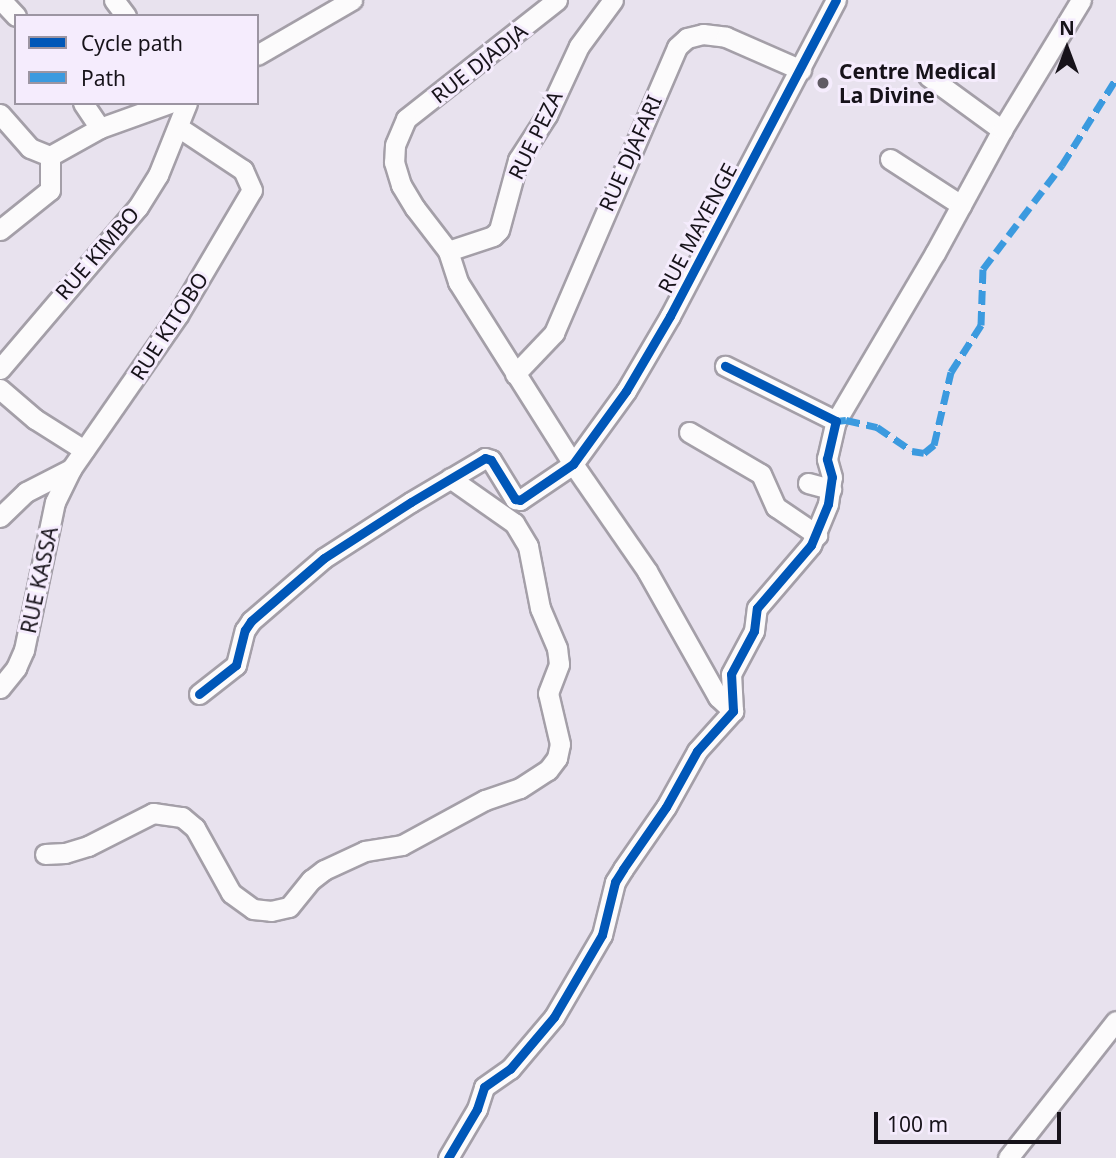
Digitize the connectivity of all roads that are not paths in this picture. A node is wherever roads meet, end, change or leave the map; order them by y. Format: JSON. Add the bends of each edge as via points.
{"nodes":[{"id":1,"x":1,"y":0,"type":"edge"},
{"id":2,"x":114,"y":0,"type":"edge"},
{"id":3,"x":352,"y":0,"type":"edge"},
{"id":4,"x":557,"y":0,"type":"edge"},
{"id":5,"x":613,"y":0,"type":"edge"},
{"id":6,"x":836,"y":0,"type":"edge"},
{"id":7,"x":1081,"y":0,"type":"edge"},
{"id":8,"x":14,"y":14,"type":"edge"},
{"id":9,"x":125,"y":14,"type":"edge"},
{"id":10,"x":259,"y":54,"type":"edge"},
{"id":11,"x":801,"y":70,"type":"junction"},
{"id":12,"x":928,"y":76,"type":"dead end"},
{"id":13,"x":84,"y":105,"type":"edge"},
{"id":14,"x":164,"y":105,"type":"edge"},
{"id":15,"x":186,"y":105,"type":"edge"},
{"id":16,"x":0,"y":114,"type":"edge"},
{"id":17,"x":178,"y":127,"type":"junction"},
{"id":18,"x":100,"y":128,"type":"junction"},
{"id":19,"x":1002,"y":130,"type":"junction"},
{"id":20,"x":50,"y":156,"type":"junction"},
{"id":21,"x":890,"y":159,"type":"dead end"},
{"id":22,"x":961,"y":205,"type":"junction"},
{"id":23,"x":0,"y":230,"type":"edge"},
{"id":24,"x":448,"y":251,"type":"junction"},
{"id":25,"x":725,"y":366,"type":"dead end"},
{"id":26,"x":0,"y":369,"type":"edge"},
{"id":27,"x":515,"y":374,"type":"junction"},
{"id":28,"x":0,"y":389,"type":"edge"},
{"id":29,"x":836,"y":421,"type":"junction"},
{"id":30,"x":689,"y":432,"type":"dead end"},
{"id":31,"x":84,"y":450,"type":"junction"},
{"id":32,"x":573,"y":464,"type":"junction"},
{"id":33,"x":71,"y":469,"type":"junction"},
{"id":34,"x":450,"y":478,"type":"junction"},
{"id":35,"x":808,"y":483,"type":"dead end"},
{"id":36,"x":831,"y":489,"type":"junction"},
{"id":37,"x":0,"y":517,"type":"edge"},
{"id":38,"x":817,"y":536,"type":"junction"},
{"id":39,"x":0,"y":688,"type":"edge"},
{"id":40,"x":199,"y":694,"type":"dead end"},
{"id":41,"x":733,"y":711,"type":"junction"},
{"id":42,"x":45,"y":854,"type":"dead end"},
{"id":43,"x":1116,"y":1021,"type":"edge"},
{"id":44,"x":448,"y":1158,"type":"edge"},
{"id":45,"x":1008,"y":1158,"type":"edge"}],
"edges":[{"from":1,"to":8,"type":"street"},
{"from":2,"to":9,"type":"street"},
{"from":3,"to":10,"type":"street"},
{"from":4,"to":24,"type":"street","name":"RUE DJADJA","via":[[402,126],[394,162],[401,185]]},
{"from":5,"to":24,"type":"street","name":"RUE PEZA","via":[[579,46],[547,115],[518,160],[499,230]]},
{"from":6,"to":11,"type":"street","name":"RUE MAYENGE"},
{"from":7,"to":19,"type":"street"},
{"from":11,"to":27,"type":"street","name":"RUE DJAFARI","via":[[726,37],[702,34],[677,47],[554,333]]},
{"from":11,"to":32,"type":"street","name":"RUE MAYENGE","via":[[670,316],[626,391]]},
{"from":12,"to":19,"type":"street"},
{"from":13,"to":18,"type":"street"},
{"from":14,"to":18,"type":"street"},
{"from":15,"to":17,"type":"street","name":"RUE KIMBO"},
{"from":16,"to":20,"type":"street","via":[[25,144]]},
{"from":17,"to":26,"type":"street","name":"RUE KIMBO","via":[[138,207]]},
{"from":17,"to":31,"type":"street","name":"RUE KITOBO","via":[[243,170],[252,190],[178,315]]},
{"from":18,"to":20,"type":"street"},
{"from":19,"to":22,"type":"street"},
{"from":20,"to":23,"type":"street","via":[[50,190]]},
{"from":21,"to":22,"type":"street"},
{"from":22,"to":29,"type":"street"},
{"from":24,"to":27,"type":"street","via":[[458,282]]},
{"from":25,"to":29,"type":"street"},
{"from":27,"to":32,"type":"street"},
{"from":28,"to":31,"type":"street","via":[[35,419]]},
{"from":29,"to":36,"type":"street","via":[[827,459]]},
{"from":30,"to":38,"type":"street","via":[[761,474],[776,507]]},
{"from":31,"to":33,"type":"street","name":"RUE KITOBO"},
{"from":32,"to":34,"type":"street","name":"RUE MAYENGE","via":[[520,500],[488,459]]},
{"from":32,"to":41,"type":"street","via":[[647,571],[718,696]]},
{"from":33,"to":37,"type":"street","name":"RUE KITOBO","via":[[26,492]]},
{"from":33,"to":39,"type":"street","name":"RUE KASSA","via":[[55,502],[24,650]]},
{"from":34,"to":40,"type":"street","via":[[324,558],[251,621],[236,665]]},
{"from":34,"to":42,"type":"street","via":[[514,523],[528,546],[540,608],[559,664],[548,694],[560,744],[548,770],[402,845],[365,851],[324,870],[289,906],[271,911],[253,909],[231,893],[195,828],[182,817],[153,813],[88,846]]},
{"from":35,"to":36,"type":"street"},
{"from":36,"to":38,"type":"street"},
{"from":38,"to":41,"type":"street","via":[[760,602],[754,631],[731,674]]},
{"from":41,"to":44,"type":"street","via":[[697,751],[666,807],[622,869],[602,935],[554,1017],[510,1069],[484,1087]]},
{"from":43,"to":45,"type":"street"}]}
